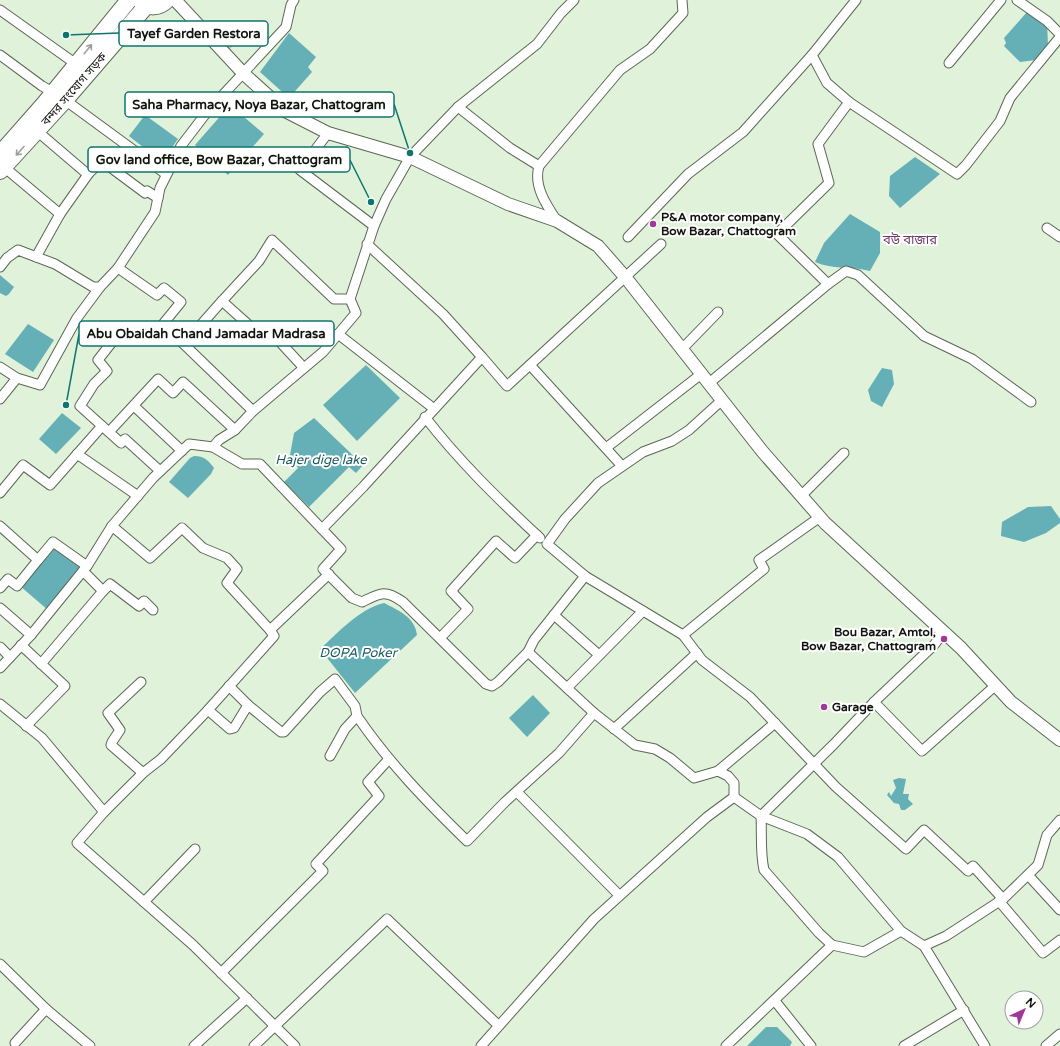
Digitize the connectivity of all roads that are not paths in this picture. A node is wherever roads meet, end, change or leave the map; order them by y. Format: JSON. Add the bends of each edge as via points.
{"nodes":[{"id":1,"x":130,"y":0,"type":"edge"},
{"id":2,"x":167,"y":0,"type":"edge"},
{"id":3,"x":175,"y":0,"type":"edge"},
{"id":4,"x":294,"y":0,"type":"edge"},
{"id":5,"x":574,"y":0,"type":"edge"},
{"id":6,"x":682,"y":0,"type":"edge"},
{"id":7,"x":856,"y":0,"type":"edge"},
{"id":8,"x":1001,"y":0,"type":"edge"},
{"id":9,"x":1017,"y":0,"type":"edge"},
{"id":10,"x":143,"y":3,"type":"edge"},
{"id":11,"x":0,"y":10,"type":"edge"},
{"id":12,"x":1060,"y":34,"type":"edge"},
{"id":13,"x":1060,"y":37,"type":"edge"},
{"id":14,"x":0,"y":55,"type":"edge"},
{"id":15,"x":812,"y":55,"type":"junction"},
{"id":16,"x":949,"y":63,"type":"dead end"},
{"id":17,"x":76,"y":64,"type":"junction"},
{"id":18,"x":244,"y":74,"type":"junction"},
{"id":19,"x":59,"y":96,"type":"junction"},
{"id":20,"x":849,"y":102,"type":"junction"},
{"id":21,"x":458,"y":107,"type":"junction"},
{"id":22,"x":37,"y":131,"type":"junction"},
{"id":23,"x":328,"y":133,"type":"junction"},
{"id":24,"x":410,"y":157,"type":"junction"},
{"id":25,"x":1,"y":164,"type":"edge"},
{"id":26,"x":539,"y":166,"type":"junction"},
{"id":27,"x":89,"y":173,"type":"junction"},
{"id":28,"x":166,"y":174,"type":"junction"},
{"id":29,"x":158,"y":198,"type":"junction"},
{"id":30,"x":60,"y":214,"type":"junction"},
{"id":31,"x":557,"y":221,"type":"junction"},
{"id":32,"x":374,"y":226,"type":"junction"},
{"id":33,"x":1047,"y":228,"type":"dead end"},
{"id":34,"x":628,"y":237,"type":"dead end"},
{"id":35,"x":1060,"y":237,"type":"edge"},
{"id":36,"x":367,"y":244,"type":"junction"},
{"id":37,"x":661,"y":244,"type":"dead end"},
{"id":38,"x":36,"y":257,"type":"junction"},
{"id":39,"x":0,"y":267,"type":"edge"},
{"id":40,"x":118,"y":268,"type":"junction"},
{"id":41,"x":626,"y":278,"type":"junction"},
{"id":42,"x":828,"y":284,"type":"junction"},
{"id":43,"x":100,"y":287,"type":"junction"},
{"id":44,"x":350,"y":299,"type":"junction"},
{"id":45,"x":222,"y":301,"type":"junction"},
{"id":46,"x":718,"y":312,"type":"dead end"},
{"id":47,"x":130,"y":334,"type":"dead end"},
{"id":48,"x":338,"y":334,"type":"junction"},
{"id":49,"x":184,"y":344,"type":"junction"},
{"id":50,"x":681,"y":350,"type":"junction"},
{"id":51,"x":482,"y":357,"type":"junction"},
{"id":52,"x":530,"y":365,"type":"junction"},
{"id":53,"x":0,"y":367,"type":"edge"},
{"id":54,"x":304,"y":368,"type":"junction"},
{"id":55,"x":700,"y":375,"type":"junction"},
{"id":56,"x":17,"y":378,"type":"junction"},
{"id":57,"x":708,"y":384,"type":"junction"},
{"id":58,"x":0,"y":399,"type":"edge"},
{"id":59,"x":721,"y":401,"type":"junction"},
{"id":60,"x":1031,"y":402,"type":"dead end"},
{"id":61,"x":134,"y":406,"type":"junction"},
{"id":62,"x":433,"y":408,"type":"junction"},
{"id":63,"x":253,"y":411,"type":"junction"},
{"id":64,"x":425,"y":417,"type":"junction"},
{"id":65,"x":102,"y":426,"type":"junction"},
{"id":66,"x":235,"y":430,"type":"junction"},
{"id":67,"x":110,"y":432,"type":"junction"},
{"id":68,"x":212,"y":447,"type":"junction"},
{"id":69,"x":606,"y":448,"type":"junction"},
{"id":70,"x":182,"y":451,"type":"junction"},
{"id":71,"x":844,"y":453,"type":"dead end"},
{"id":72,"x":77,"y":454,"type":"junction"},
{"id":73,"x":622,"y":466,"type":"junction"},
{"id":74,"x":160,"y":471,"type":"junction"},
{"id":75,"x":0,"y":494,"type":"edge"},
{"id":76,"x":138,"y":496,"type":"junction"},
{"id":77,"x":801,"y":496,"type":"junction"},
{"id":78,"x":820,"y":517,"type":"junction"},
{"id":79,"x":0,"y":526,"type":"edge"},
{"id":80,"x":112,"y":526,"type":"junction"},
{"id":81,"x":322,"y":529,"type":"junction"},
{"id":82,"x":537,"y":535,"type":"junction"},
{"id":83,"x":547,"y":544,"type":"junction"},
{"id":84,"x":38,"y":560,"type":"junction"},
{"id":85,"x":85,"y":569,"type":"junction"},
{"id":86,"x":329,"y":574,"type":"junction"},
{"id":87,"x":585,"y":576,"type":"junction"},
{"id":88,"x":0,"y":588,"type":"edge"},
{"id":89,"x":103,"y":591,"type":"junction"},
{"id":90,"x":0,"y":608,"type":"edge"},
{"id":91,"x":153,"y":610,"type":"dead end"},
{"id":92,"x":643,"y":611,"type":"junction"},
{"id":93,"x":554,"y":615,"type":"junction"},
{"id":94,"x":270,"y":630,"type":"junction"},
{"id":95,"x":944,"y":632,"type":"junction"},
{"id":96,"x":31,"y":635,"type":"junction"},
{"id":97,"x":683,"y":635,"type":"junction"},
{"id":98,"x":440,"y":638,"type":"junction"},
{"id":99,"x":21,"y":645,"type":"junction"},
{"id":100,"x":0,"y":647,"type":"edge"},
{"id":101,"x":528,"y":652,"type":"junction"},
{"id":102,"x":697,"y":653,"type":"junction"},
{"id":103,"x":599,"y":656,"type":"junction"},
{"id":104,"x":10,"y":657,"type":"junction"},
{"id":105,"x":41,"y":664,"type":"junction"},
{"id":106,"x":0,"y":668,"type":"edge"},
{"id":107,"x":141,"y":682,"type":"dead end"},
{"id":108,"x":996,"y":685,"type":"junction"},
{"id":109,"x":229,"y":686,"type":"junction"},
{"id":110,"x":567,"y":688,"type":"junction"},
{"id":111,"x":874,"y":702,"type":"junction"},
{"id":112,"x":0,"y":704,"type":"edge"},
{"id":113,"x":248,"y":705,"type":"junction"},
{"id":114,"x":208,"y":710,"type":"junction"},
{"id":115,"x":594,"y":713,"type":"junction"},
{"id":116,"x":358,"y":716,"type":"junction"},
{"id":117,"x":775,"y":723,"type":"junction"},
{"id":118,"x":26,"y":726,"type":"junction"},
{"id":119,"x":614,"y":729,"type":"junction"},
{"id":120,"x":1059,"y":738,"type":"edge"},
{"id":121,"x":330,"y":756,"type":"dead end"},
{"id":122,"x":389,"y":759,"type":"junction"},
{"id":123,"x":814,"y":763,"type":"junction"},
{"id":124,"x":718,"y":770,"type":"junction"},
{"id":125,"x":143,"y":773,"type":"junction"},
{"id":126,"x":517,"y":792,"type":"junction"},
{"id":127,"x":734,"y":797,"type":"junction"},
{"id":128,"x":104,"y":812,"type":"junction"},
{"id":129,"x":761,"y":816,"type":"junction"},
{"id":130,"x":1060,"y":820,"type":"edge"},
{"id":131,"x":195,"y":849,"type":"dead end"},
{"id":132,"x":1028,"y":875,"type":"junction"},
{"id":133,"x":620,"y":895,"type":"junction"},
{"id":134,"x":1001,"y":900,"type":"junction"},
{"id":135,"x":144,"y":902,"type":"junction"},
{"id":136,"x":1060,"y":910,"type":"edge"},
{"id":137,"x":901,"y":931,"type":"junction"},
{"id":138,"x":1060,"y":940,"type":"edge"},
{"id":139,"x":832,"y":946,"type":"junction"},
{"id":140,"x":924,"y":946,"type":"junction"},
{"id":141,"x":0,"y":964,"type":"edge"},
{"id":142,"x":221,"y":973,"type":"junction"},
{"id":143,"x":247,"y":998,"type":"junction"},
{"id":144,"x":775,"y":1000,"type":"junction"},
{"id":145,"x":46,"y":1010,"type":"junction"},
{"id":146,"x":964,"y":1010,"type":"junction"},
{"id":147,"x":498,"y":1025,"type":"junction"},
{"id":148,"x":276,"y":1026,"type":"junction"},
{"id":149,"x":1060,"y":1034,"type":"edge"},
{"id":150,"x":15,"y":1043,"type":"dead end"},
{"id":151,"x":90,"y":1046,"type":"edge"},
{"id":152,"x":194,"y":1046,"type":"edge"},
{"id":153,"x":254,"y":1046,"type":"edge"},
{"id":154,"x":295,"y":1046,"type":"edge"},
{"id":155,"x":481,"y":1046,"type":"edge"},
{"id":156,"x":726,"y":1046,"type":"edge"},
{"id":157,"x":811,"y":1046,"type":"edge"},
{"id":158,"x":904,"y":1046,"type":"edge"},
{"id":159,"x":985,"y":1046,"type":"edge"},
{"id":160,"x":1046,"y":1046,"type":"edge"}],
"edges":[{"from":17,"to":1,"type":"highway","name":"বন্দর সংযোগ সড়ক","one_way":true},
{"from":2,"to":10,"type":"highway","via":[[158,6]]},
{"from":3,"to":18,"type":"street"},
{"from":4,"to":18,"type":"street","via":[[286,27]]},
{"from":5,"to":21,"type":"street","via":[[537,44]]},
{"from":6,"to":26,"type":"street","via":[[683,13],[650,49],[620,70]]},
{"from":7,"to":15,"type":"street"},
{"from":8,"to":16,"type":"street"},
{"from":9,"to":12,"type":"street","via":[[1048,21]]},
{"from":10,"to":19,"type":"highway","name":"বন্দর সংযোগ সড়ক"},
{"from":11,"to":17,"type":"street"},
{"from":13,"to":20,"type":"street","via":[[1010,98],[1000,121],[957,174]]},
{"from":14,"to":19,"type":"street"},
{"from":15,"to":20,"type":"street","via":[[826,83]]},
{"from":15,"to":34,"type":"street","via":[[743,132],[688,174]]},
{"from":17,"to":19,"type":"highway","name":"বন্দর সংযোগ সড়ক"},
{"from":18,"to":23,"type":"street","via":[[285,111]]},
{"from":18,"to":28,"type":"street","via":[[207,112],[181,146]]},
{"from":19,"to":22,"type":"highway","name":"বন্দর সংযোগ সড়ক"},
{"from":19,"to":25,"type":"highway","name":"বন্দর সংযোগ সড়ক"},
{"from":19,"to":28,"type":"street"},
{"from":20,"to":42,"type":"street","via":[[818,144],[830,183],[777,234]]},
{"from":21,"to":24,"type":"street"},
{"from":21,"to":26,"type":"street","via":[[510,148]]},
{"from":22,"to":25,"type":"highway","name":"বন্দর সংযোগ সড়ক","one_way":true},
{"from":22,"to":27,"type":"street"},
{"from":23,"to":24,"type":"street"},
{"from":23,"to":32,"type":"street","via":[[300,170]]},
{"from":24,"to":31,"type":"street","via":[[508,204]]},
{"from":24,"to":32,"type":"street"},
{"from":25,"to":30,"type":"street"},
{"from":26,"to":31,"type":"street","via":[[536,175],[544,203]]},
{"from":27,"to":29,"type":"street","via":[[102,161],[145,193],[147,191]]},
{"from":27,"to":30,"type":"street"},
{"from":28,"to":29,"type":"street"},
{"from":29,"to":40,"type":"street","via":[[154,212]]},
{"from":30,"to":38,"type":"street"},
{"from":31,"to":41,"type":"street","via":[[598,246]]},
{"from":32,"to":36,"type":"street"},
{"from":33,"to":35,"type":"street"},
{"from":36,"to":44,"type":"street"},
{"from":36,"to":51,"type":"street","via":[[443,314]]},
{"from":37,"to":41,"type":"street"},
{"from":38,"to":39,"type":"street","via":[[18,250]]},
{"from":38,"to":43,"type":"street","via":[[55,264],[92,287]]},
{"from":40,"to":43,"type":"street"},
{"from":40,"to":49,"type":"street","via":[[157,295],[164,288],[181,302],[163,324]]},
{"from":41,"to":50,"type":"street"},
{"from":41,"to":52,"type":"street"},
{"from":42,"to":57,"type":"street"},
{"from":42,"to":60,"type":"street","via":[[846,271],[858,275],[924,336],[972,358]]},
{"from":43,"to":56,"type":"street","via":[[77,318],[40,385]]},
{"from":44,"to":45,"type":"street","via":[[334,299],[272,240],[259,261]]},
{"from":44,"to":48,"type":"street","via":[[356,313]]},
{"from":45,"to":49,"type":"street"},
{"from":45,"to":54,"type":"street","via":[[261,336],[268,329]]},
{"from":46,"to":50,"type":"street"},
{"from":47,"to":65,"type":"street","via":[[123,328],[98,360],[107,371],[94,384],[80,406]]},
{"from":48,"to":54,"type":"street","via":[[323,352]]},
{"from":48,"to":62,"type":"street"},
{"from":49,"to":63,"type":"street"},
{"from":50,"to":55,"type":"street"},
{"from":51,"to":52,"type":"street","via":[[507,386]]},
{"from":51,"to":62,"type":"street"},
{"from":52,"to":69,"type":"street"},
{"from":53,"to":56,"type":"street"},
{"from":54,"to":63,"type":"street"},
{"from":55,"to":57,"type":"street"},
{"from":55,"to":69,"type":"street"},
{"from":56,"to":58,"type":"street"},
{"from":57,"to":59,"type":"street"},
{"from":59,"to":73,"type":"street","via":[[683,434],[643,452]]},
{"from":59,"to":77,"type":"street"},
{"from":61,"to":66,"type":"street","via":[[158,379],[173,392],[183,382]]},
{"from":61,"to":67,"type":"street"},
{"from":61,"to":70,"type":"street"},
{"from":62,"to":64,"type":"street"},
{"from":63,"to":66,"type":"street"},
{"from":64,"to":81,"type":"street","via":[[363,488]]},
{"from":64,"to":82,"type":"street","via":[[449,446]]},
{"from":65,"to":67,"type":"street"},
{"from":65,"to":72,"type":"street"},
{"from":66,"to":68,"type":"street"},
{"from":67,"to":74,"type":"street","via":[[121,443],[125,439]]},
{"from":68,"to":70,"type":"street","via":[[189,444]]},
{"from":68,"to":81,"type":"street","via":[[242,464],[260,464]]},
{"from":69,"to":73,"type":"street"},
{"from":70,"to":74,"type":"street"},
{"from":71,"to":77,"type":"street"},
{"from":72,"to":75,"type":"street","via":[[50,485],[23,465]]},
{"from":72,"to":76,"type":"street"},
{"from":73,"to":83,"type":"street","via":[[598,482]]},
{"from":74,"to":76,"type":"street"},
{"from":76,"to":80,"type":"street"},
{"from":77,"to":78,"type":"street"},
{"from":78,"to":95,"type":"street"},
{"from":78,"to":97,"type":"street","via":[[759,560],[764,569]]},
{"from":79,"to":84,"type":"street"},
{"from":80,"to":85,"type":"street"},
{"from":80,"to":94,"type":"street","via":[[150,558],[182,528],[203,548],[227,558],[237,569],[227,583]]},
{"from":81,"to":86,"type":"street","via":[[341,549],[323,569]]},
{"from":82,"to":83,"type":"street"},
{"from":82,"to":98,"type":"street","via":[[515,558],[496,542],[451,591],[468,609]]},
{"from":83,"to":87,"type":"street"},
{"from":84,"to":85,"type":"street","via":[[53,542]]},
{"from":84,"to":88,"type":"street","via":[[17,586],[8,579]]},
{"from":85,"to":89,"type":"street"},
{"from":85,"to":96,"type":"street"},
{"from":86,"to":94,"type":"street"},
{"from":86,"to":98,"type":"street","via":[[352,598],[362,602],[383,592],[394,595]]},
{"from":87,"to":92,"type":"street"},
{"from":87,"to":93,"type":"street"},
{"from":89,"to":91,"type":"street","via":[[110,584],[139,606],[144,601]]},
{"from":89,"to":105,"type":"street"},
{"from":90,"to":96,"type":"street"},
{"from":92,"to":97,"type":"street"},
{"from":92,"to":103,"type":"street"},
{"from":93,"to":101,"type":"street"},
{"from":93,"to":103,"type":"street"},
{"from":94,"to":109,"type":"street","via":[[274,636]]},
{"from":95,"to":108,"type":"street"},
{"from":95,"to":111,"type":"street","via":[[934,645]]},
{"from":96,"to":99,"type":"street"},
{"from":97,"to":102,"type":"street"},
{"from":98,"to":101,"type":"street","via":[[486,684],[492,686]]},
{"from":99,"to":104,"type":"street"},
{"from":99,"to":105,"type":"street"},
{"from":100,"to":104,"type":"street"},
{"from":101,"to":110,"type":"street"},
{"from":102,"to":117,"type":"street","via":[[702,660],[750,697]]},
{"from":102,"to":119,"type":"street"},
{"from":103,"to":110,"type":"street"},
{"from":104,"to":106,"type":"street"},
{"from":105,"to":118,"type":"street","via":[[65,686]]},
{"from":107,"to":125,"type":"street","via":[[108,713],[120,730],[111,745]]},
{"from":108,"to":111,"type":"street","via":[[922,751]]},
{"from":108,"to":120,"type":"street","via":[[1012,702]]},
{"from":109,"to":113,"type":"street"},
{"from":109,"to":114,"type":"street"},
{"from":110,"to":115,"type":"street"},
{"from":111,"to":123,"type":"street"},
{"from":112,"to":118,"type":"street"},
{"from":113,"to":114,"type":"street","via":[[234,728],[230,729]]},
{"from":113,"to":116,"type":"street","via":[[284,732],[335,679],[355,706]]},
{"from":114,"to":125,"type":"street","via":[[161,759]]},
{"from":115,"to":119,"type":"street"},
{"from":115,"to":126,"type":"street","via":[[559,753]]},
{"from":116,"to":121,"type":"street","via":[[345,729]]},
{"from":116,"to":122,"type":"street"},
{"from":117,"to":123,"type":"street"},
{"from":117,"to":124,"type":"street"},
{"from":118,"to":128,"type":"street","via":[[42,738]]},
{"from":119,"to":124,"type":"street","via":[[635,745],[654,749],[670,758],[694,778]]},
{"from":122,"to":126,"type":"street","via":[[467,841]]},
{"from":122,"to":142,"type":"street","via":[[368,782],[379,796],[316,864],[323,871]]},
{"from":123,"to":129,"type":"street"},
{"from":123,"to":134,"type":"street","via":[[836,787],[906,849],[924,830],[968,871],[973,866]]},
{"from":124,"to":127,"type":"street","via":[[734,783]]},
{"from":125,"to":128,"type":"street"},
{"from":126,"to":133,"type":"street"},
{"from":127,"to":129,"type":"street"},
{"from":127,"to":133,"type":"street","via":[[707,817]]},
{"from":128,"to":135,"type":"street","via":[[77,843]]},
{"from":129,"to":137,"type":"street","via":[[807,834],[838,857]]},
{"from":129,"to":139,"type":"street","via":[[761,856],[764,870]]},
{"from":130,"to":132,"type":"street","via":[[1047,836],[1038,865]]},
{"from":131,"to":135,"type":"street"},
{"from":132,"to":134,"type":"street"},
{"from":132,"to":136,"type":"street"},
{"from":133,"to":147,"type":"street","via":[[576,937]]},
{"from":134,"to":138,"type":"street","via":[[1043,953]]},
{"from":134,"to":140,"type":"street","via":[[946,936]]},
{"from":135,"to":142,"type":"street"},
{"from":137,"to":139,"type":"street","via":[[864,952]]},
{"from":137,"to":140,"type":"street"},
{"from":139,"to":144,"type":"street"},
{"from":140,"to":146,"type":"street"},
{"from":141,"to":145,"type":"street"},
{"from":142,"to":143,"type":"street"},
{"from":143,"to":148,"type":"street"},
{"from":143,"to":152,"type":"street"},
{"from":144,"to":156,"type":"street"},
{"from":144,"to":157,"type":"street"},
{"from":145,"to":150,"type":"street"},
{"from":145,"to":151,"type":"street"},
{"from":146,"to":158,"type":"street"},
{"from":146,"to":159,"type":"street"},
{"from":147,"to":148,"type":"street","via":[[388,919]]},
{"from":147,"to":155,"type":"street"},
{"from":148,"to":153,"type":"street"},
{"from":148,"to":154,"type":"street"},
{"from":149,"to":160,"type":"street"}]}
